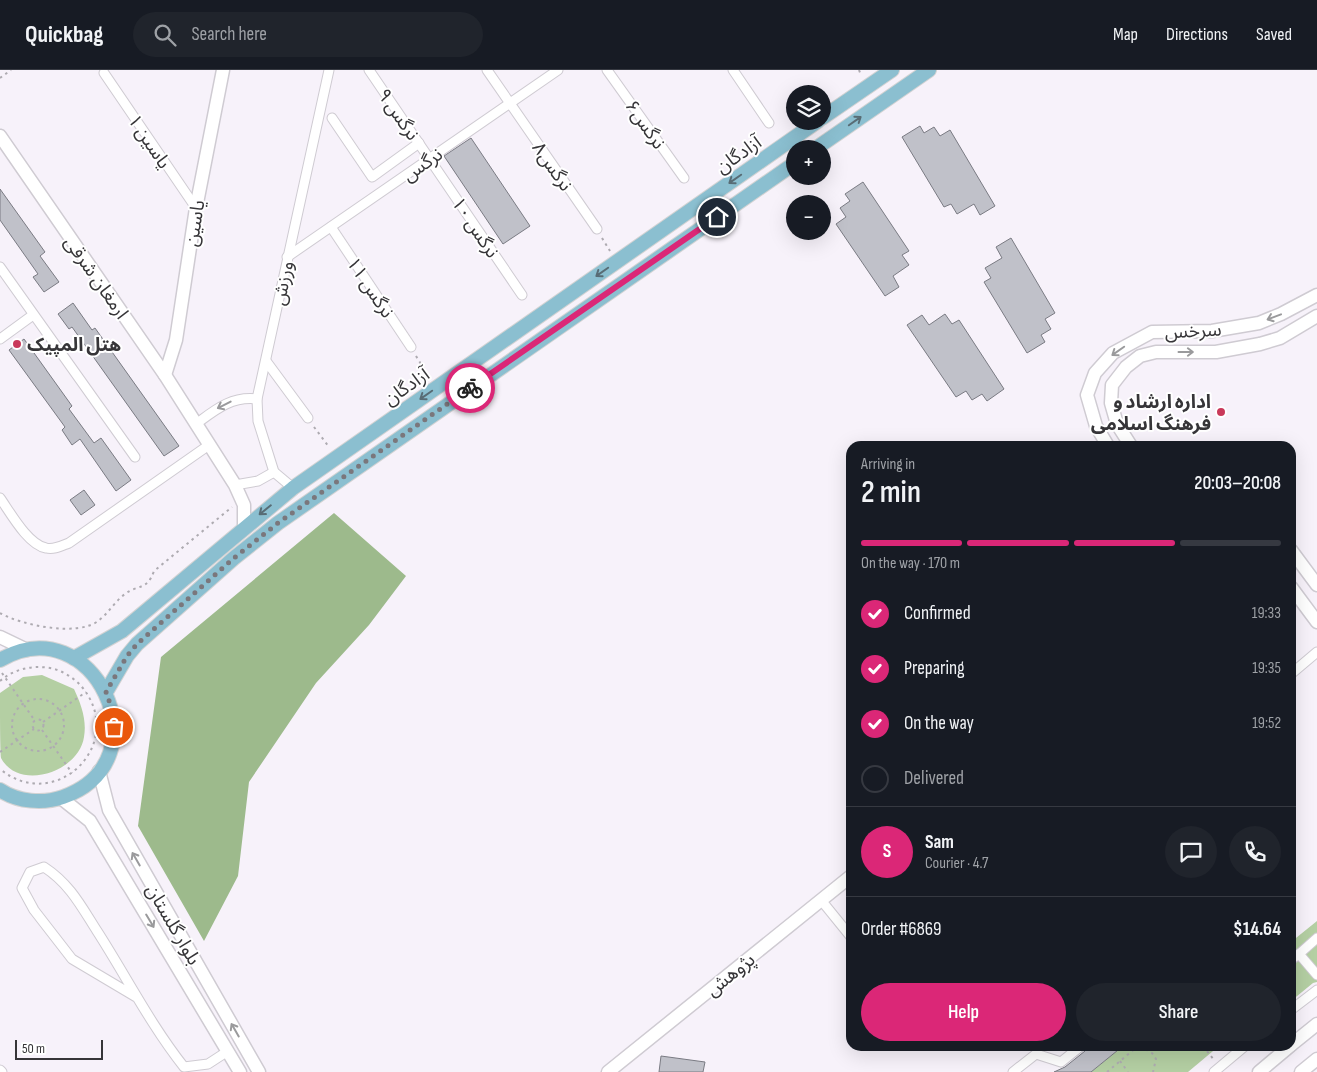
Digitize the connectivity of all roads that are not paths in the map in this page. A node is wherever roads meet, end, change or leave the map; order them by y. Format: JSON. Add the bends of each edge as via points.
{"nodes":[{"id":1,"x":223,"y":70,"type":"edge"},
{"id":2,"x":330,"y":70,"type":"edge"},
{"id":3,"x":368,"y":70,"type":"edge"},
{"id":4,"x":487,"y":70,"type":"edge"},
{"id":5,"x":558,"y":70,"type":"edge"},
{"id":6,"x":607,"y":70,"type":"edge"},
{"id":7,"x":734,"y":70,"type":"edge"},
{"id":8,"x":892,"y":70,"type":"edge"},
{"id":9,"x":929,"y":70,"type":"edge"},
{"id":10,"x":104,"y":73,"type":"dead end"},
{"id":11,"x":510,"y":103,"type":"junction"},
{"id":12,"x":831,"y":112,"type":"edge"},
{"id":13,"x":332,"y":118,"type":"dead end"},
{"id":14,"x":769,"y":123,"type":"dead end"},
{"id":15,"x":805,"y":130,"type":"edge"},
{"id":16,"x":0,"y":136,"type":"edge"},
{"id":17,"x":828,"y":140,"type":"edge"},
{"id":18,"x":419,"y":143,"type":"junction"},
{"id":19,"x":430,"y":159,"type":"junction"},
{"id":20,"x":753,"y":166,"type":"junction"},
{"id":21,"x":786,"y":169,"type":"edge"},
{"id":22,"x":684,"y":178,"type":"dead end"},
{"id":23,"x":765,"y":184,"type":"junction"},
{"id":24,"x":196,"y":208,"type":"junction"},
{"id":25,"x":331,"y":227,"type":"junction"},
{"id":26,"x":597,"y":229,"type":"road end"},
{"id":27,"x":287,"y":258,"type":"junction"},
{"id":28,"x":0,"y":267,"type":"edge"},
{"id":29,"x":522,"y":295,"type":"dead end"},
{"id":30,"x":1317,"y":295,"type":"edge"},
{"id":31,"x":33,"y":315,"type":"junction"},
{"id":32,"x":1317,"y":316,"type":"edge"},
{"id":33,"x":0,"y":339,"type":"edge"},
{"id":34,"x":411,"y":347,"type":"road end"},
{"id":35,"x":266,"y":360,"type":"junction"},
{"id":36,"x":165,"y":374,"type":"junction"},
{"id":37,"x":257,"y":399,"type":"junction"},
{"id":38,"x":308,"y":418,"type":"road end"},
{"id":39,"x":196,"y":424,"type":"junction"},
{"id":40,"x":1105,"y":441,"type":"edge"},
{"id":41,"x":1128,"y":441,"type":"edge"},
{"id":42,"x":209,"y":445,"type":"junction"},
{"id":43,"x":135,"y":457,"type":"dead end"},
{"id":44,"x":274,"y":472,"type":"junction"},
{"id":45,"x":235,"y":486,"type":"junction"},
{"id":46,"x":293,"y":488,"type":"junction"},
{"id":47,"x":0,"y":498,"type":"edge"},
{"id":48,"x":244,"y":527,"type":"junction"},
{"id":49,"x":1296,"y":557,"type":"edge"},
{"id":50,"x":1317,"y":585,"type":"edge"},
{"id":51,"x":1296,"y":594,"type":"edge"},
{"id":52,"x":1317,"y":622,"type":"edge"},
{"id":53,"x":0,"y":637,"type":"edge"},
{"id":54,"x":27,"y":650,"type":"junction"},
{"id":55,"x":1317,"y":652,"type":"edge"},
{"id":56,"x":74,"y":658,"type":"junction"},
{"id":57,"x":0,"y":660,"type":"edge"},
{"id":58,"x":1296,"y":670,"type":"edge"},
{"id":59,"x":103,"y":687,"type":"junction"},
{"id":60,"x":99,"y":771,"type":"junction"},
{"id":61,"x":1,"y":792,"type":"edge"},
{"id":62,"x":61,"y":798,"type":"junction"},
{"id":63,"x":846,"y":880,"type":"edge"},
{"id":64,"x":821,"y":900,"type":"junction"},
{"id":65,"x":846,"y":931,"type":"edge"},
{"id":66,"x":1317,"y":938,"type":"edge"},
{"id":67,"x":1299,"y":954,"type":"junction"},
{"id":68,"x":1296,"y":956,"type":"edge"},
{"id":69,"x":1317,"y":975,"type":"edge"},
{"id":70,"x":1317,"y":990,"type":"edge"},
{"id":71,"x":136,"y":997,"type":"junction"},
{"id":72,"x":1296,"y":1006,"type":"edge"},
{"id":73,"x":1317,"y":1024,"type":"edge"},
{"id":74,"x":1296,"y":1042,"type":"edge"},
{"id":75,"x":228,"y":1051,"type":"junction"},
{"id":76,"x":1075,"y":1051,"type":"edge"},
{"id":77,"x":1239,"y":1051,"type":"edge"},
{"id":78,"x":1285,"y":1051,"type":"edge"},
{"id":79,"x":1317,"y":1059,"type":"edge"},
{"id":80,"x":185,"y":1069,"type":"edge"},
{"id":81,"x":1216,"y":1070,"type":"edge"},
{"id":82,"x":240,"y":1072,"type":"edge"},
{"id":83,"x":259,"y":1072,"type":"edge"},
{"id":84,"x":609,"y":1072,"type":"edge"},
{"id":85,"x":1014,"y":1072,"type":"edge"},
{"id":86,"x":1259,"y":1072,"type":"edge"},
{"id":87,"x":1301,"y":1072,"type":"edge"}],
"edges":[{"from":1,"to":24,"type":"street","name":"یاسین"},
{"from":2,"to":27,"type":"street","name":"ورزش"},
{"from":3,"to":18,"type":"street","name":"نرگس ۹"},
{"from":4,"to":11,"type":"street","name":"نرگس۸"},
{"from":5,"to":11,"type":"street","name":"نرگس"},
{"from":6,"to":22,"type":"street","name":"نرگس۶"},
{"from":7,"to":14,"type":"street"},
{"from":8,"to":12,"type":"main road"},
{"from":17,"to":9,"type":"main road","one_way":true},
{"from":10,"to":24,"type":"street","name":"یاسین ۱"},
{"from":11,"to":19,"type":"street","name":"نرگس"},
{"from":11,"to":26,"type":"street","name":"نرگس۸"},
{"from":13,"to":18,"type":"street","via":[[372,177]]},
{"from":15,"to":20,"type":"main road","name":"آزادگان"},
{"from":16,"to":36,"type":"street","name":"ارمغان شرقی"},
{"from":18,"to":19,"type":"street","name":"نرگس ۹"},
{"from":19,"to":25,"type":"street","name":"نرگس"},
{"from":19,"to":29,"type":"street","name":"نرگس ۱۰"},
{"from":20,"to":23,"type":"main road"},
{"from":20,"to":46,"type":"main road","name":"آزادگان","one_way":true},
{"from":21,"to":23,"type":"main road","name":"آزادگان"},
{"from":23,"to":59,"type":"main road","name":"آزادگان","via":[[278,523],[137,644]]},
{"from":24,"to":36,"type":"street","name":"یاسین","via":[[176,340]]},
{"from":25,"to":27,"type":"street","name":"نرگس"},
{"from":25,"to":34,"type":"street","name":"نرگس ۱۱"},
{"from":27,"to":35,"type":"street","name":"ورزش"},
{"from":28,"to":31,"type":"street"},
{"from":30,"to":40,"type":"street","name":"سرخس","one_way":true,"via":[[1259,323],[1212,331],[1152,332],[1113,353],[1095,373],[1087,395],[1096,426]]},
{"from":31,"to":33,"type":"street"},
{"from":31,"to":43,"type":"street"},
{"from":41,"to":32,"type":"street","name":"سرخس","one_way":true,"via":[[1117,424],[1111,402],[1112,385],[1140,356],[1156,352],[1216,352],[1260,344],[1280,338]]},
{"from":35,"to":37,"type":"street","name":"ورزش"},
{"from":35,"to":38,"type":"street"},
{"from":36,"to":39,"type":"street","name":"ارمغان شرقی"},
{"from":37,"to":39,"type":"street","one_way":true,"via":[[223,404]]},
{"from":37,"to":44,"type":"street","name":"ورزش","via":[[258,421]]},
{"from":39,"to":42,"type":"street","name":"ارمغان شرقی"},
{"from":42,"to":45,"type":"street","name":"ارمغان شرقی"},
{"from":42,"to":47,"type":"street","via":[[69,543],[57,548],[44,548],[27,536]]},
{"from":44,"to":45,"type":"street","via":[[258,482]]},
{"from":44,"to":46,"type":"street"},
{"from":45,"to":48,"type":"street","name":"ارمغان شرقی","via":[[244,505]]},
{"from":46,"to":48,"type":"main road","name":"آزادگان","one_way":true},
{"from":48,"to":56,"type":"main road","name":"آزادگان","via":[[122,631]]},
{"from":49,"to":50,"type":"street"},
{"from":51,"to":52,"type":"street"},
{"from":53,"to":54,"type":"street"},
{"from":54,"to":56,"type":"main road","via":[[51,651]]},
{"from":54,"to":57,"type":"main road"},
{"from":55,"to":58,"type":"street"},
{"from":56,"to":59,"type":"main road","via":[[84,664]]},
{"from":59,"to":60,"type":"main road","via":[[114,715],[114,727],[110,750]]},
{"from":60,"to":62,"type":"main road","via":[[82,788]]},
{"from":83,"to":60,"type":"street","name":"بلوار گلستان","one_way":true,"via":[[108,810]]},
{"from":61,"to":62,"type":"main road","via":[[32,801]]},
{"from":62,"to":75,"type":"street","name":"بلوار گلستان","one_way":true,"via":[[90,821]]},
{"from":63,"to":64,"type":"street","name":"پژوهش"},
{"from":64,"to":65,"type":"street"},
{"from":64,"to":84,"type":"street","name":"پژوهش"},
{"from":66,"to":67,"type":"street"},
{"from":67,"to":68,"type":"street"},
{"from":67,"to":69,"type":"street"},
{"from":70,"to":72,"type":"street"},
{"from":71,"to":71,"type":"street","via":[[62,879],[44,867],[30,872],[22,888],[34,910],[72,959]]},
{"from":71,"to":80,"type":"street"},
{"from":73,"to":74,"type":"street"},
{"from":75,"to":80,"type":"street","via":[[208,1064]]},
{"from":75,"to":82,"type":"street","name":"بلوار گلستان"},
{"from":76,"to":85,"type":"street","via":[[1061,1062],[1036,1054]]},
{"from":77,"to":81,"type":"street"},
{"from":78,"to":86,"type":"street"},
{"from":79,"to":87,"type":"street"}]}
